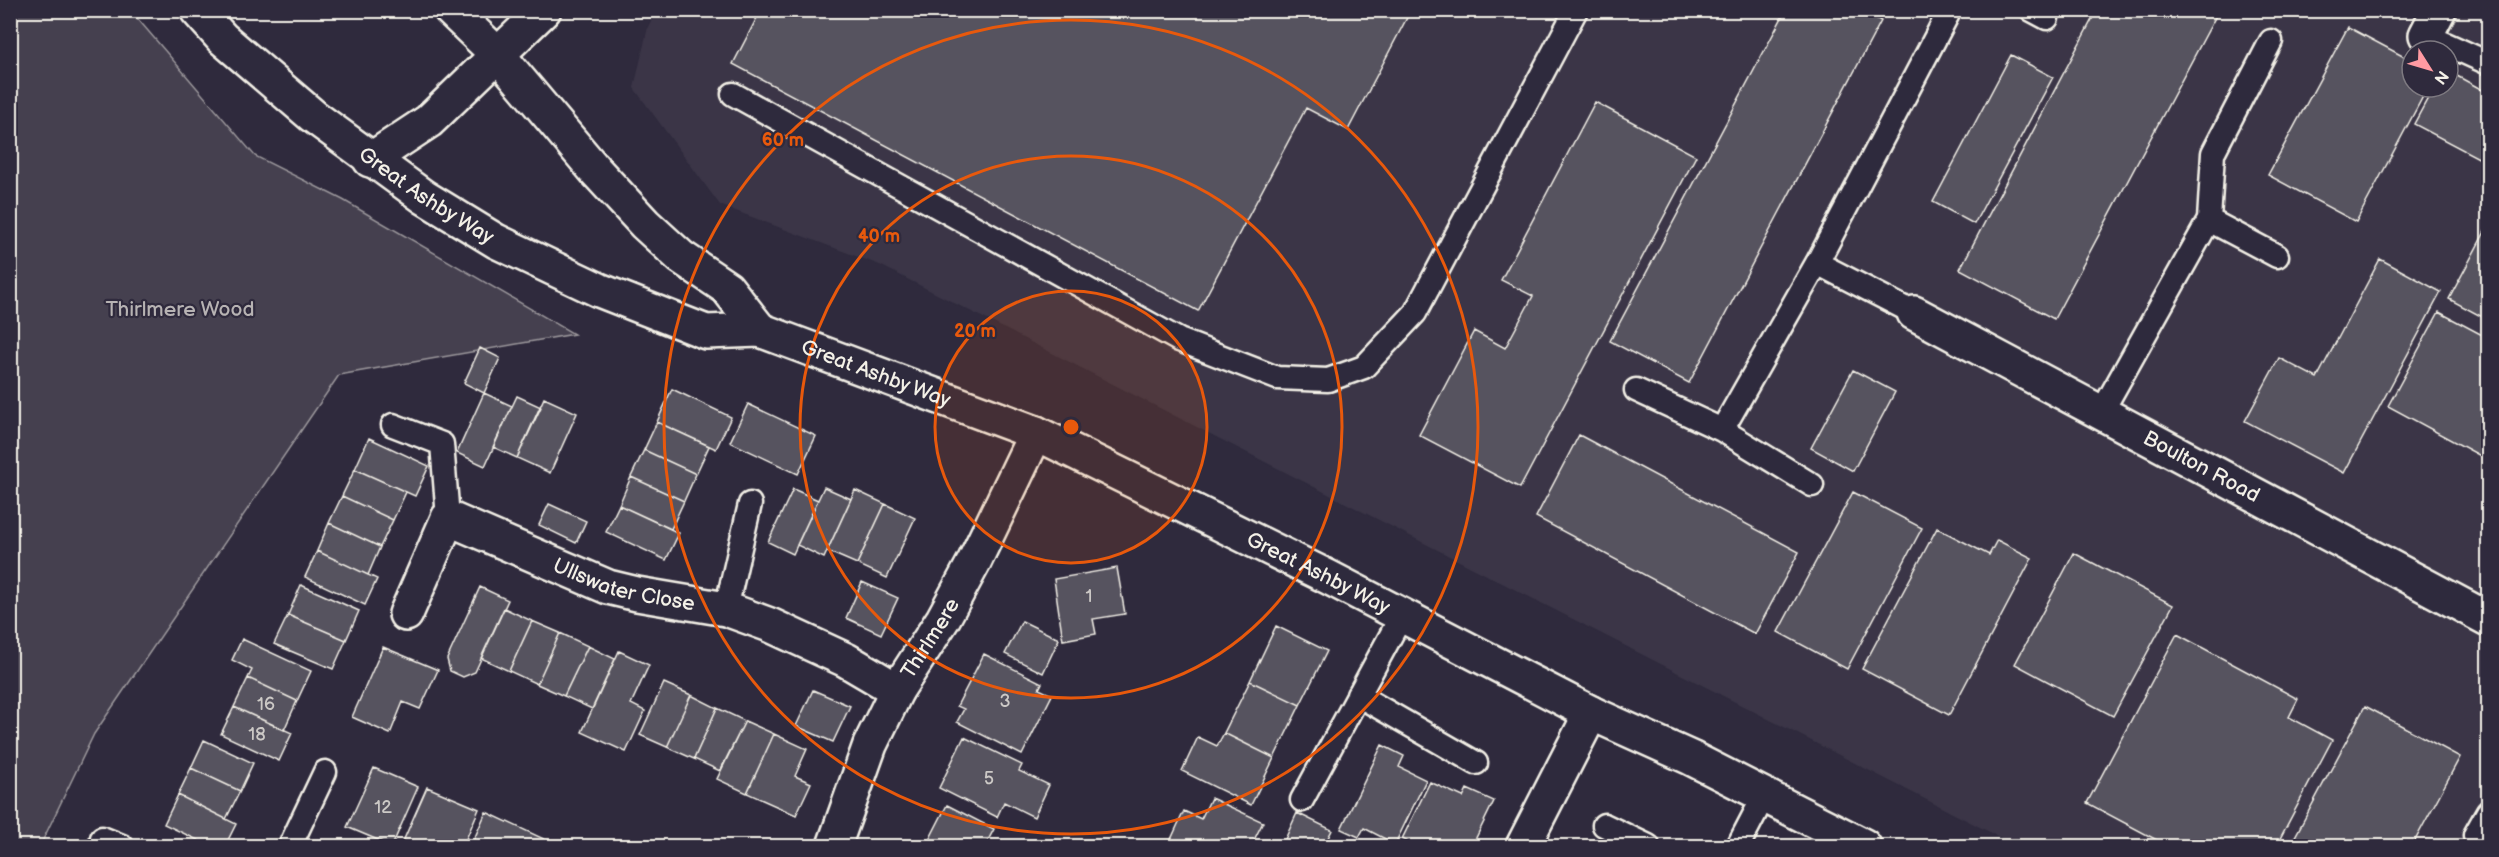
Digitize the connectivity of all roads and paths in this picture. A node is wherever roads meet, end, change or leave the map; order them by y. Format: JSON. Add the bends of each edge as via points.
{"nodes":[{"id":1,"x":197,"y":10,"type":"edge"},
{"id":2,"x":452,"y":10,"type":"edge"},
{"id":3,"x":544,"y":10,"type":"edge"},
{"id":4,"x":1576,"y":10,"type":"edge"},
{"id":5,"x":1950,"y":10,"type":"edge"},
{"id":6,"x":2433,"y":23,"type":"edge"},
{"id":7,"x":2271,"y":41,"type":"dead end"},
{"id":8,"x":499,"y":56,"type":"junction"},
{"id":9,"x":2488,"y":63,"type":"edge"},
{"id":10,"x":733,"y":94,"type":"dead end"},
{"id":11,"x":370,"y":160,"type":"junction"},
{"id":12,"x":2209,"y":220,"type":"junction"},
{"id":13,"x":2277,"y":255,"type":"dead end"},
{"id":14,"x":1817,"y":263,"type":"junction"},
{"id":15,"x":1914,"y":313,"type":"joint"},
{"id":16,"x":760,"y":330,"type":"junction"},
{"id":17,"x":1636,"y":390,"type":"dead end"},
{"id":18,"x":2101,"y":413,"type":"junction"},
{"id":19,"x":393,"y":425,"type":"dead end"},
{"id":20,"x":1722,"y":430,"type":"junction"},
{"id":21,"x":1036,"y":434,"type":"junction"},
{"id":22,"x":1812,"y":485,"type":"dead end"},
{"id":23,"x":750,"y":504,"type":"dead end"},
{"id":24,"x":448,"y":518,"type":"junction"},
{"id":25,"x":726,"y":609,"type":"junction"},
{"id":26,"x":406,"y":614,"type":"dead end"},
{"id":27,"x":1402,"y":615,"type":"junction"},
{"id":28,"x":2488,"y":619,"type":"edge"},
{"id":29,"x":897,"y":690,"type":"junction"},
{"id":30,"x":1358,"y":695,"type":"junction"},
{"id":31,"x":1592,"y":713,"type":"junction"},
{"id":32,"x":1476,"y":763,"type":"dead end"},
{"id":33,"x":325,"y":772,"type":"dead end"},
{"id":34,"x":1764,"y":796,"type":"junction"},
{"id":35,"x":1302,"y":800,"type":"dead end"},
{"id":36,"x":2488,"y":812,"type":"edge"},
{"id":37,"x":1604,"y":825,"type":"dead end"},
{"id":38,"x":2475,"y":835,"type":"dead end"},
{"id":39,"x":290,"y":846,"type":"edge"},
{"id":40,"x":834,"y":846,"type":"edge"},
{"id":41,"x":1522,"y":846,"type":"edge"},
{"id":42,"x":1648,"y":846,"type":"edge"},
{"id":43,"x":1738,"y":846,"type":"edge"},
{"id":44,"x":1864,"y":846,"type":"edge"}],
"edges":[{"from":1,"to":11,"type":"street","name":"Great Ashby Way","via":[[268,78]]},
{"from":2,"to":8,"type":"street"},
{"from":3,"to":8,"type":"street"},
{"from":4,"to":10,"type":"lane","via":[[1415,314],[1364,367],[1328,380],[1277,378],[1179,339]]},
{"from":5,"to":14,"type":"lane"},
{"from":6,"to":9,"type":"lane"},
{"from":7,"to":12,"type":"lane","via":[[2213,153]]},
{"from":8,"to":11,"type":"street","via":[[429,121]]},
{"from":8,"to":16,"type":"street","via":[[645,224],[681,257],[727,288]]},
{"from":11,"to":16,"type":"street","name":"Great Ashby Way","via":[[496,241],[599,290],[706,332]]},
{"from":12,"to":13,"type":"lane"},
{"from":12,"to":18,"type":"lane"},
{"from":14,"to":15,"type":"lane"},
{"from":14,"to":20,"type":"lane"},
{"from":15,"to":18,"type":"street","name":"Boulton Road"},
{"from":16,"to":21,"type":"street","name":"Great Ashby Way"},
{"from":17,"to":20,"type":"lane"},
{"from":18,"to":28,"type":"street","name":"Boulton Road"},
{"from":19,"to":24,"type":"lane","via":[[442,444]]},
{"from":20,"to":22,"type":"lane"},
{"from":21,"to":27,"type":"street","name":"Great Ashby Way"},
{"from":21,"to":29,"type":"street","name":"Thirlmere","via":[[974,562]]},
{"from":23,"to":25,"type":"lane"},
{"from":24,"to":25,"type":"street","name":"Ullswater Close","via":[[608,587]]},
{"from":24,"to":26,"type":"street"},
{"from":25,"to":29,"type":"street","name":"Ullswater Close","via":[[846,660]]},
{"from":27,"to":30,"type":"lane"},
{"from":27,"to":31,"type":"street","name":"Great Ashby Way"},
{"from":29,"to":40,"type":"street","name":"Thirlmere","via":[[870,745]]},
{"from":30,"to":32,"type":"lane"},
{"from":30,"to":35,"type":"lane"},
{"from":31,"to":34,"type":"street","name":"Great Ashby Way"},
{"from":31,"to":41,"type":"street"},
{"from":33,"to":39,"type":"lane"},
{"from":34,"to":43,"type":"lane"},
{"from":34,"to":44,"type":"street","name":"Great Ashby Way"},
{"from":36,"to":38,"type":"lane"},
{"from":37,"to":42,"type":"lane"}]}
